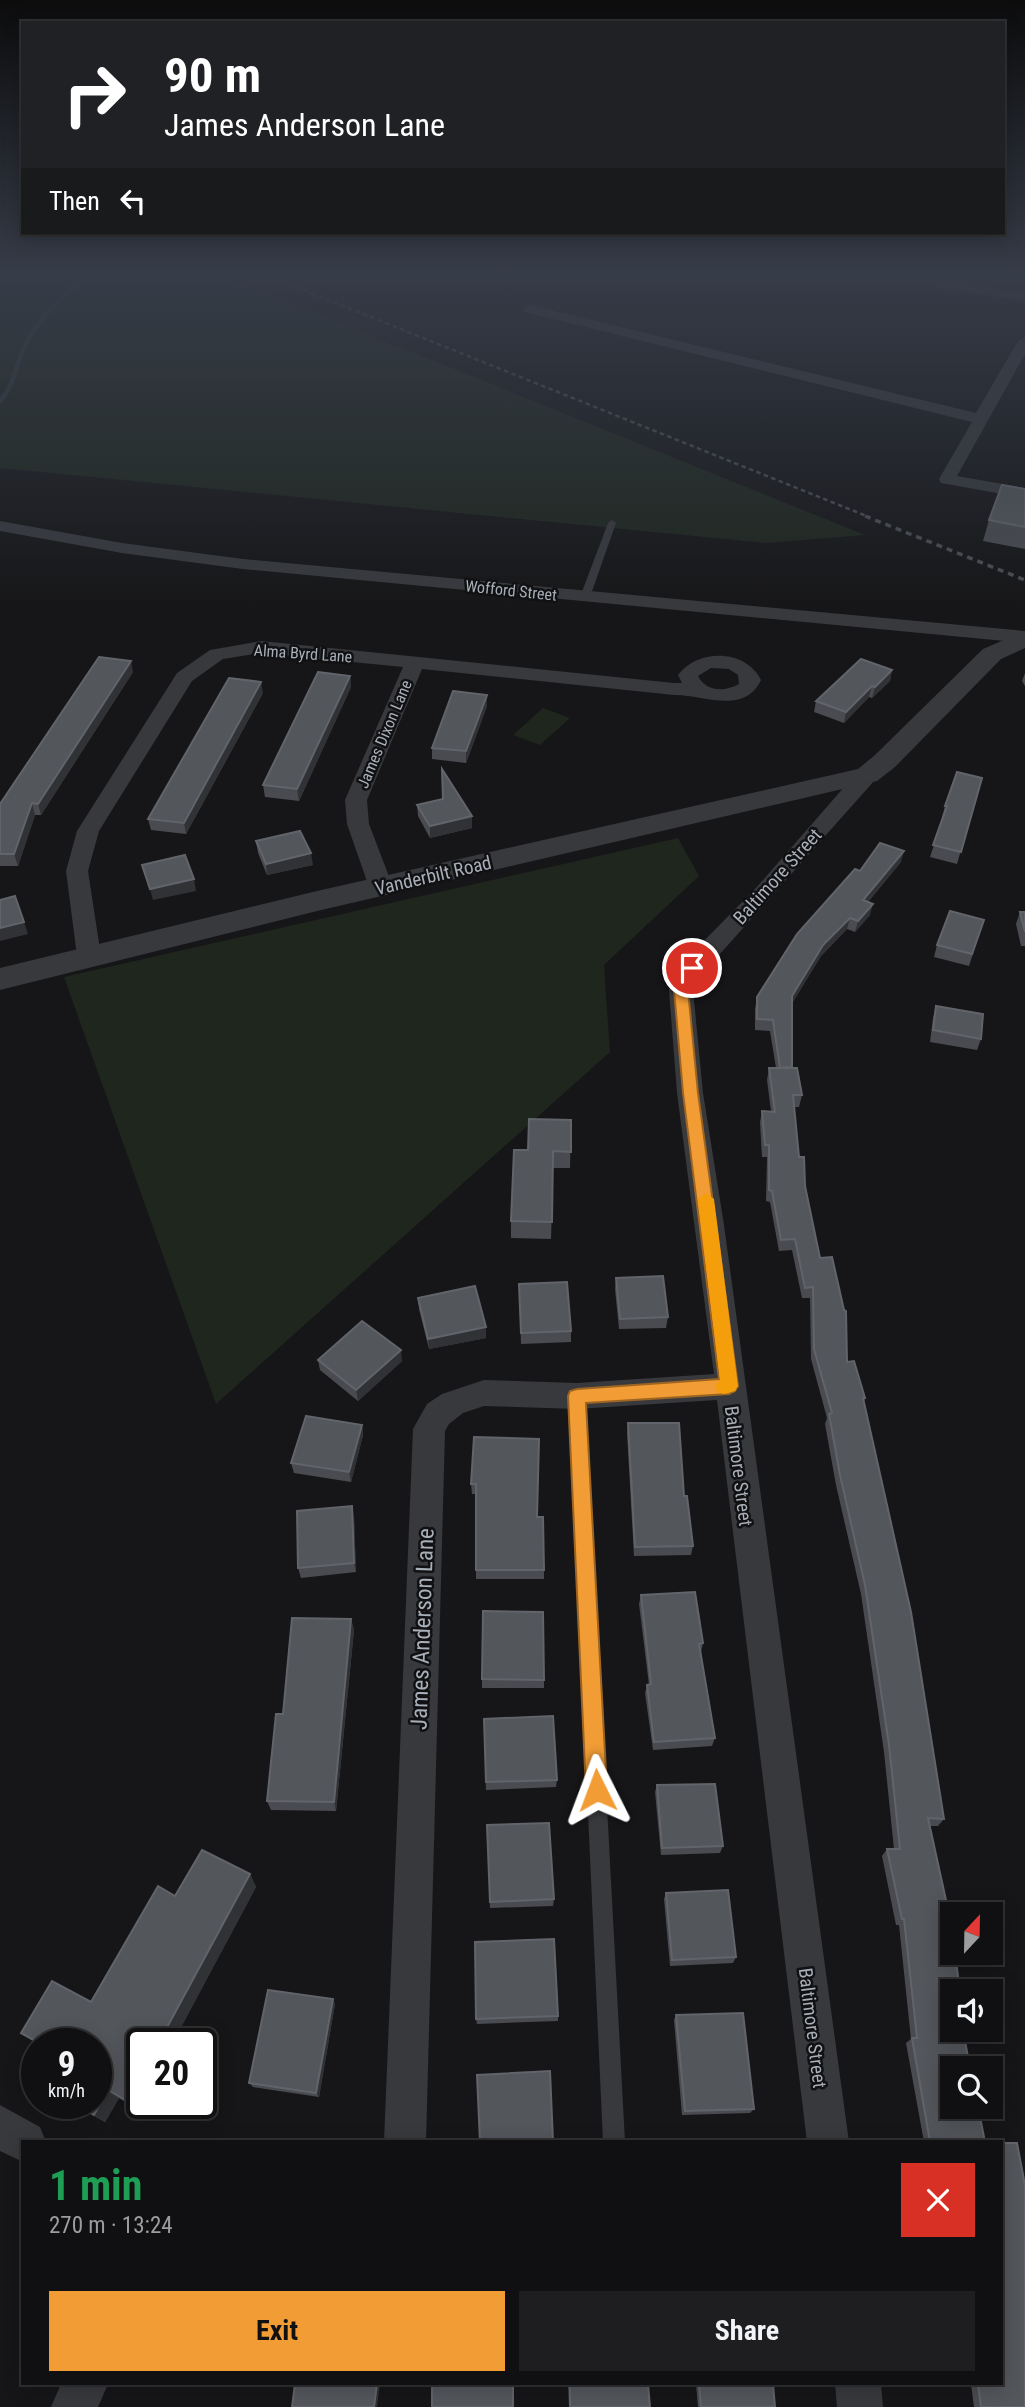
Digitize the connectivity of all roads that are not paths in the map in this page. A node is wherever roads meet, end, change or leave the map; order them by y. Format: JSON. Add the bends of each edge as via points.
{"nodes":[{"id":1,"x":838,"y":384,"type":"edge"},
{"id":2,"x":1000,"y":384,"type":"edge"},
{"id":3,"x":980,"y":419,"type":"junction"},
{"id":4,"x":1025,"y":493,"type":"edge"},
{"id":5,"x":612,"y":523,"type":"dead end"},
{"id":6,"x":0,"y":526,"type":"edge"},
{"id":7,"x":585,"y":597,"type":"junction"},
{"id":8,"x":1025,"y":638,"type":"edge"},
{"id":9,"x":415,"y":662,"type":"junction"},
{"id":10,"x":695,"y":688,"type":"dead end"},
{"id":11,"x":867,"y":775,"type":"junction"},
{"id":12,"x":381,"y":887,"type":"junction"},
{"id":13,"x":89,"y":956,"type":"junction"},
{"id":14,"x":0,"y":979,"type":"edge"},
{"id":15,"x":729,"y":1386,"type":"junction"},
{"id":16,"x":577,"y":1396,"type":"junction"},
{"id":17,"x":0,"y":2126,"type":"edge"},
{"id":18,"x":22,"y":2140,"type":"edge"},
{"id":19,"x":405,"y":2140,"type":"edge"},
{"id":20,"x":614,"y":2140,"type":"edge"},
{"id":21,"x":828,"y":2140,"type":"edge"},
{"id":22,"x":85,"y":2385,"type":"edge"},
{"id":23,"x":858,"y":2385,"type":"edge"},
{"id":24,"x":74,"y":2407,"type":"edge"},
{"id":25,"x":860,"y":2407,"type":"edge"}],
"edges":[{"from":1,"to":3,"type":"street"},
{"from":2,"to":3,"type":"street"},
{"from":3,"to":4,"type":"street","via":[[947,479]]},
{"from":5,"to":7,"type":"lane"},
{"from":6,"to":7,"type":"street","name":"Wofford Street","via":[[186,557]]},
{"from":7,"to":8,"type":"street","name":"Wofford Street"},
{"from":8,"to":11,"type":"street","name":"Baltimore Street","via":[[992,654]]},
{"from":9,"to":10,"type":"street","name":"Alma Byrd Lane"},
{"from":9,"to":12,"type":"street","name":"James Dixon Lane","via":[[356,800],[358,824]]},
{"from":9,"to":13,"type":"street","name":"Alma Byrd Lane","via":[[261,647],[217,654],[184,677],[88,831],[77,871]]},
{"from":11,"to":12,"type":"street","name":"Vanderbilt Road"},
{"from":11,"to":15,"type":"street","name":"Baltimore Street","via":[[692,968],[681,990]]},
{"from":12,"to":13,"type":"street","name":"Vanderbilt Road"},
{"from":13,"to":14,"type":"street","name":"Vanderbilt Road"},
{"from":15,"to":16,"type":"street","name":"James Anderson Lane"},
{"from":15,"to":21,"type":"street","name":"Baltimore Street"},
{"from":16,"to":19,"type":"street","name":"James Anderson Lane","via":[[484,1393],[453,1403],[438,1414],[429,1429]]},
{"from":16,"to":20,"type":"lane"},
{"from":17,"to":18,"type":"street"},
{"from":22,"to":24,"type":"street"},
{"from":23,"to":25,"type":"street"}]}
